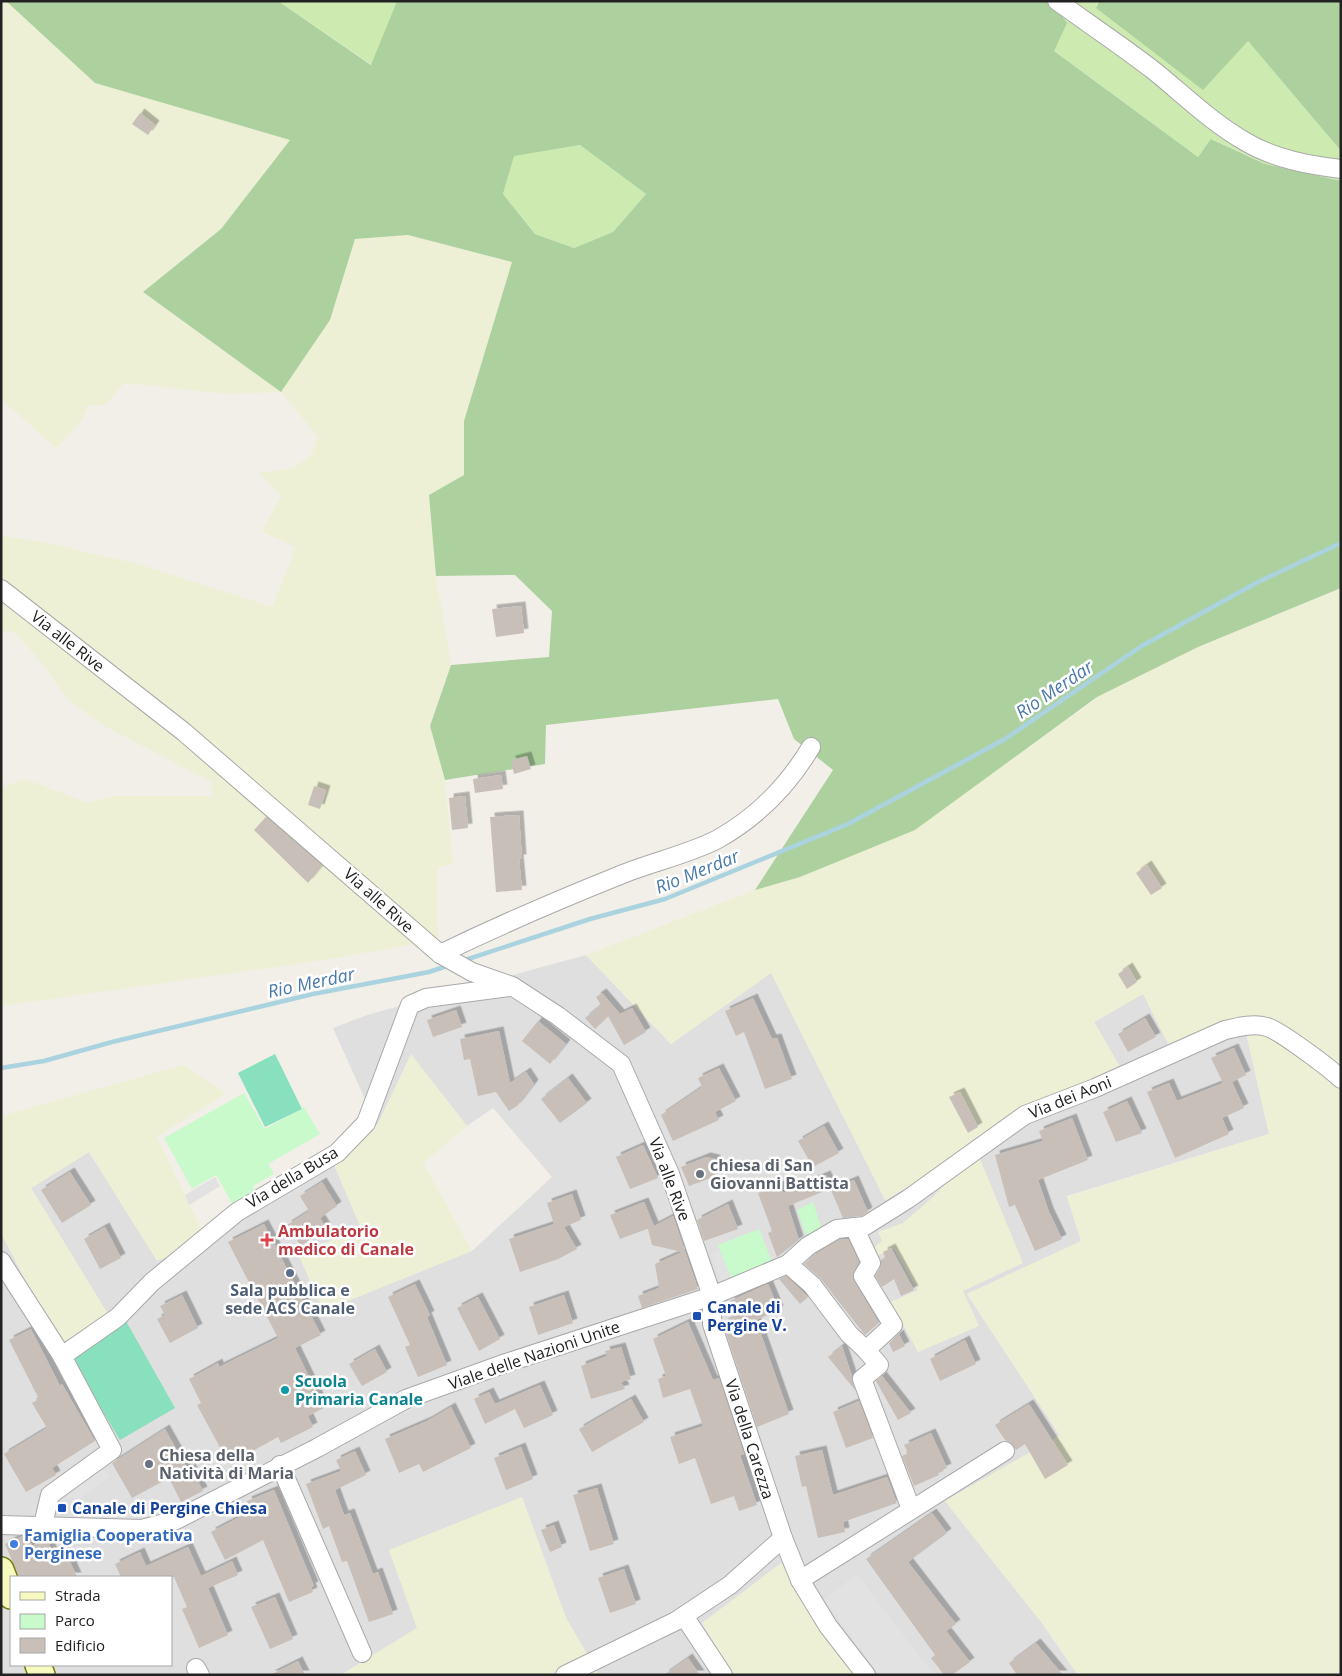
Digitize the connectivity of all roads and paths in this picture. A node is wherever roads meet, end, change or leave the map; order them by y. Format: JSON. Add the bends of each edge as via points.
{"nodes":[{"id":1,"x":1057,"y":1,"type":"edge"},
{"id":2,"x":1341,"y":169,"type":"edge"},
{"id":3,"x":1,"y":589,"type":"edge"},
{"id":4,"x":812,"y":747,"type":"dead end"},
{"id":5,"x":453,"y":961,"type":"junction"},
{"id":6,"x":512,"y":986,"type":"junction"},
{"id":7,"x":1341,"y":1079,"type":"edge"},
{"id":8,"x":854,"y":1226,"type":"junction"},
{"id":9,"x":1,"y":1261,"type":"edge"},
{"id":10,"x":788,"y":1264,"type":"junction"},
{"id":11,"x":712,"y":1296,"type":"junction"},
{"id":12,"x":866,"y":1350,"type":"junction"},
{"id":13,"x":62,"y":1356,"type":"junction"},
{"id":14,"x":1004,"y":1450,"type":"dead end"},
{"id":15,"x":280,"y":1465,"type":"junction"},
{"id":16,"x":911,"y":1509,"type":"junction"},
{"id":17,"x":1,"y":1525,"type":"edge"},
{"id":18,"x":43,"y":1525,"type":"junction"},
{"id":19,"x":783,"y":1538,"type":"junction"},
{"id":20,"x":1,"y":1570,"type":"edge"},
{"id":21,"x":800,"y":1580,"type":"junction"},
{"id":22,"x":10,"y":1593,"type":"edge"},
{"id":23,"x":684,"y":1616,"type":"junction"},
{"id":24,"x":362,"y":1653,"type":"dead end"},
{"id":25,"x":565,"y":1675,"type":"edge"},
{"id":26,"x":723,"y":1675,"type":"edge"},
{"id":27,"x":866,"y":1675,"type":"edge"}],
"edges":[{"from":1,"to":2,"type":"street","via":[[1247,143],[1279,157]]},
{"from":3,"to":5,"type":"street","name":"Via alle Rive","via":[[184,732]]},
{"from":4,"to":5,"type":"street","via":[[796,773],[754,815],[717,839],[508,922]]},
{"from":5,"to":6,"type":"street","name":"Via alle Rive"},
{"from":6,"to":11,"type":"street","name":"Via alle Rive","via":[[621,1064],[670,1174]]},
{"from":6,"to":13,"type":"street","name":"Via della Busa","via":[[426,998],[410,1005],[366,1123],[337,1152],[237,1212],[152,1282],[118,1316]]},
{"from":7,"to":8,"type":"street","name":"Via dei Aoni","via":[[1269,1027],[1245,1025],[1225,1030],[1095,1088],[1025,1115],[908,1199],[865,1226]]},
{"from":8,"to":10,"type":"street","name":"Via dei Aoni","via":[[837,1229],[808,1246]]},
{"from":8,"to":12,"type":"street","via":[[871,1263],[863,1276],[893,1325]]},
{"from":9,"to":13,"type":"street"},
{"from":10,"to":11,"type":"street","name":"Viale delle Nazioni Unite"},
{"from":10,"to":12,"type":"street","via":[[812,1285],[849,1334]]},
{"from":11,"to":15,"type":"street","name":"Viale delle Nazioni Unite","via":[[406,1399]]},
{"from":11,"to":19,"type":"street","name":"Via della Carezza","via":[[712,1324]]},
{"from":12,"to":16,"type":"street","via":[[879,1366],[862,1379]]},
{"from":13,"to":18,"type":"street","via":[[112,1450],[50,1495]]},
{"from":14,"to":16,"type":"street"},
{"from":15,"to":18,"type":"street","name":"Viale delle Nazioni Unite","via":[[176,1520],[142,1529]]},
{"from":15,"to":24,"type":"street"},
{"from":16,"to":21,"type":"street"},
{"from":17,"to":18,"type":"street","name":"Viale delle Nazioni Unite"},
{"from":19,"to":21,"type":"street","name":"Via della Carezza"},
{"from":19,"to":23,"type":"street","via":[[730,1585]]},
{"from":20,"to":22,"type":"street"},
{"from":21,"to":27,"type":"street","name":"Via della Carezza","via":[[828,1626]]},
{"from":23,"to":25,"type":"street"},
{"from":23,"to":26,"type":"street"}]}
